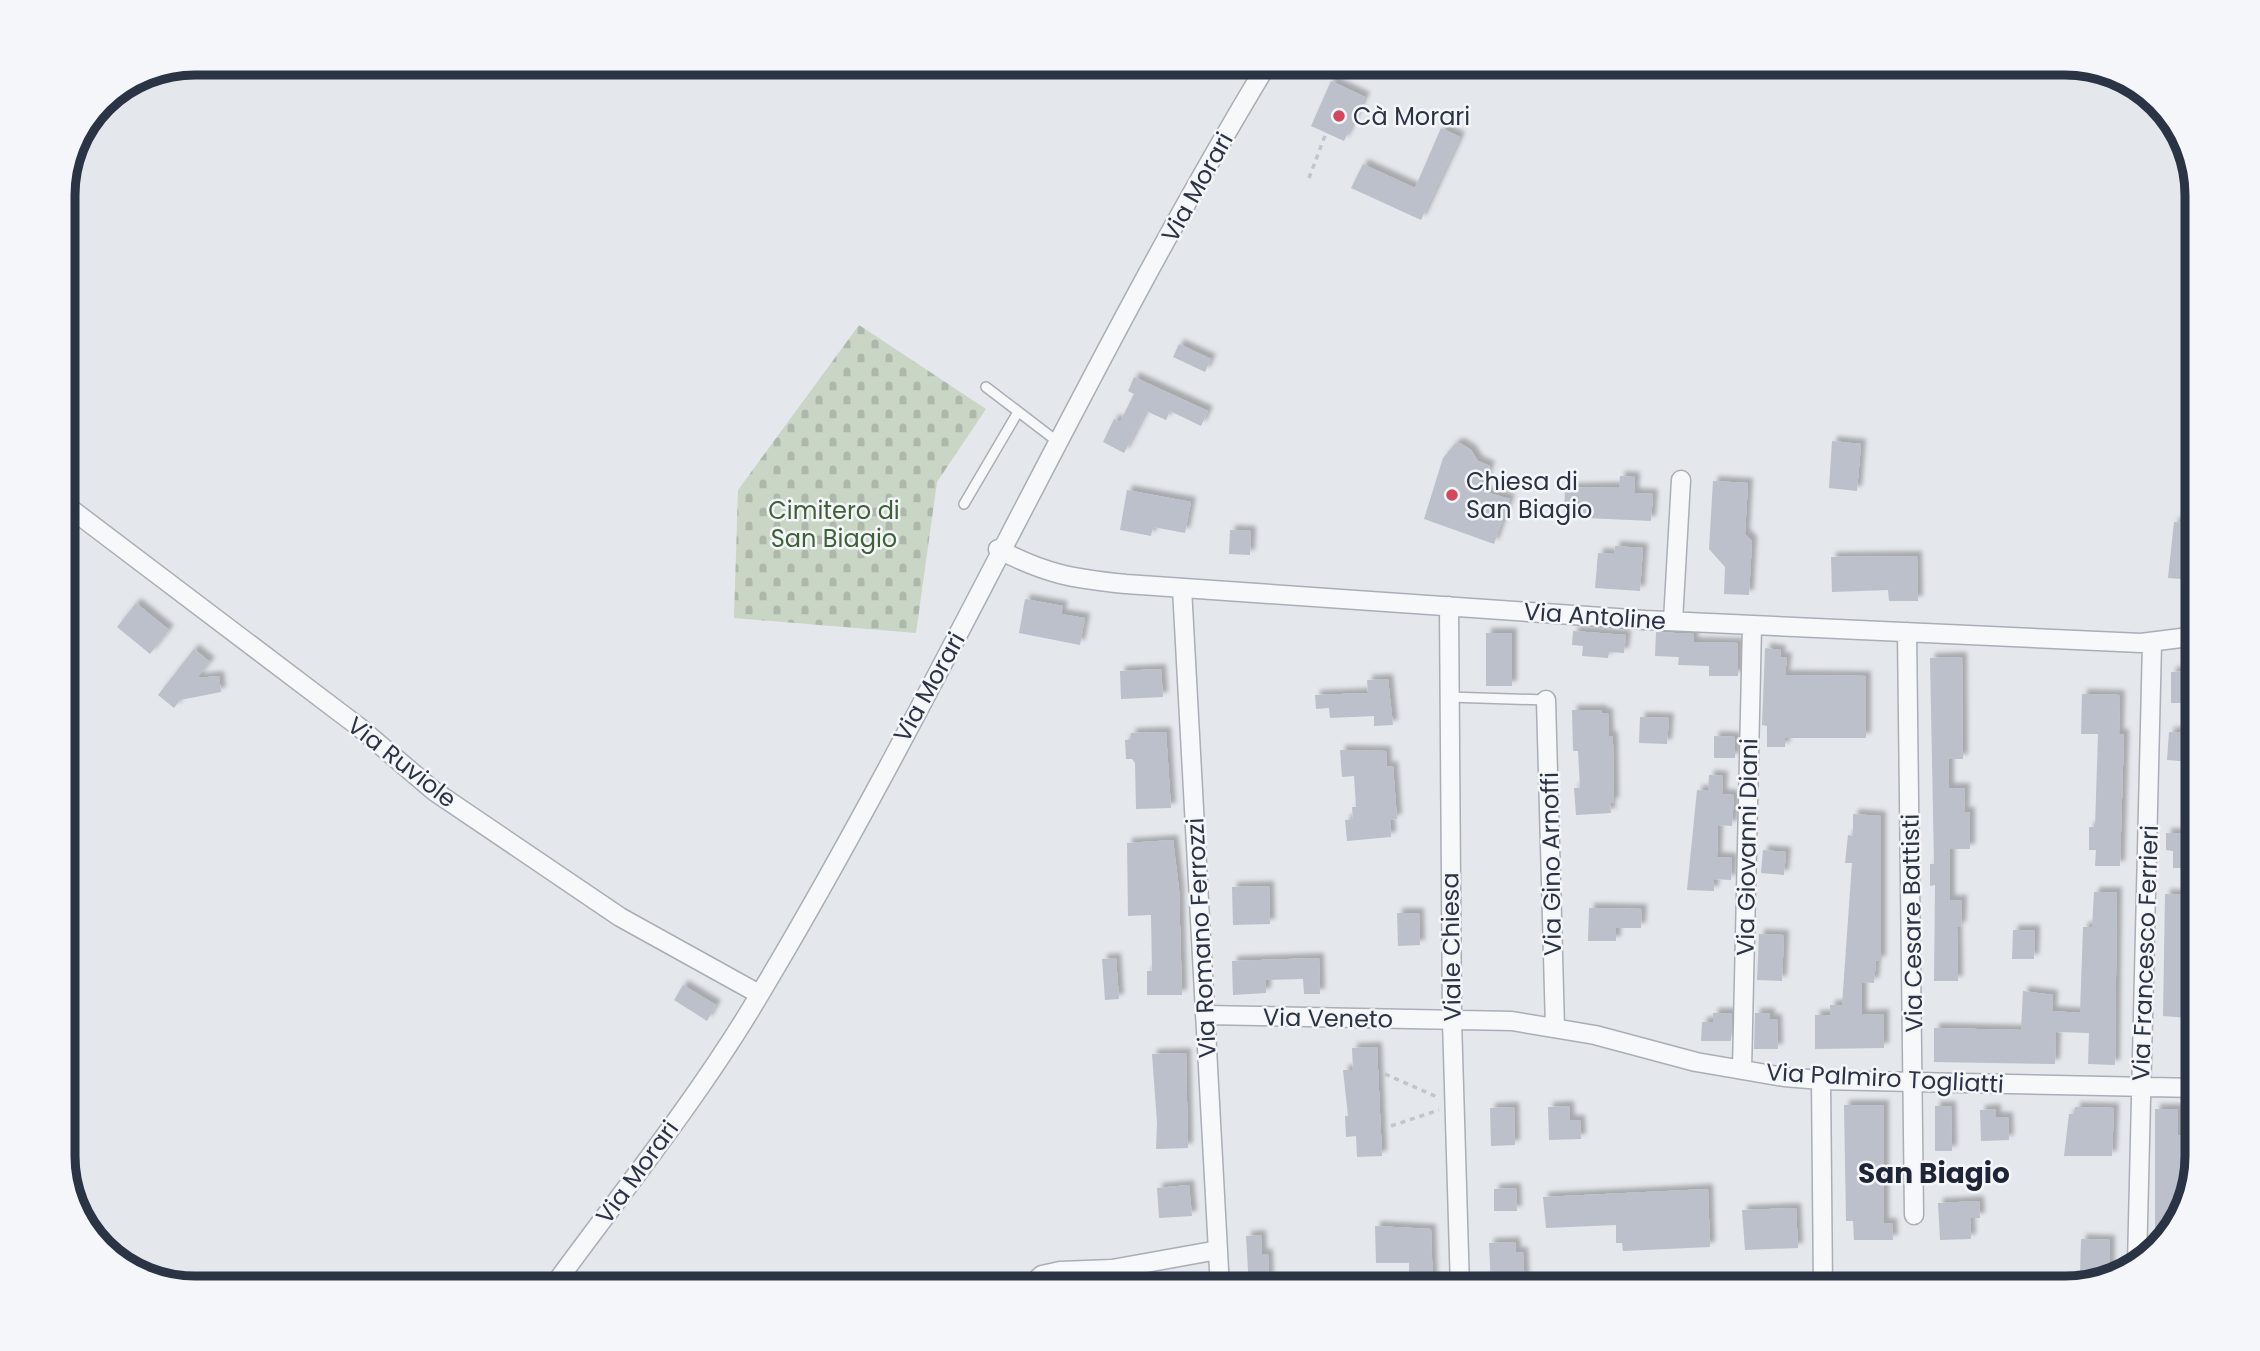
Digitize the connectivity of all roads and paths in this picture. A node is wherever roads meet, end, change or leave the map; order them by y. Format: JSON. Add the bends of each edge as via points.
{"nodes":[{"id":1,"x":1261,"y":75,"type":"edge"},
{"id":2,"x":1326,"y":133,"type":"dead end"},
{"id":3,"x":1309,"y":178,"type":"dead end"},
{"id":4,"x":986,"y":387,"type":"dead end"},
{"id":5,"x":1018,"y":412,"type":"junction"},
{"id":6,"x":1060,"y":443,"type":"junction"},
{"id":7,"x":1681,"y":480,"type":"dead end"},
{"id":8,"x":964,"y":504,"type":"dead end"},
{"id":9,"x":76,"y":513,"type":"edge"},
{"id":10,"x":1001,"y":551,"type":"junction"},
{"id":11,"x":1182,"y":588,"type":"junction"},
{"id":12,"x":1449,"y":606,"type":"junction"},
{"id":13,"x":1673,"y":621,"type":"junction"},
{"id":14,"x":1752,"y":625,"type":"junction"},
{"id":15,"x":1907,"y":632,"type":"junction"},
{"id":16,"x":2184,"y":638,"type":"edge"},
{"id":17,"x":2152,"y":643,"type":"junction"},
{"id":18,"x":1449,"y":697,"type":"junction"},
{"id":19,"x":1546,"y":700,"type":"joint"},
{"id":20,"x":760,"y":994,"type":"junction"},
{"id":21,"x":1205,"y":1015,"type":"junction"},
{"id":22,"x":1452,"y":1020,"type":"junction"},
{"id":23,"x":1555,"y":1028,"type":"junction"},
{"id":24,"x":1742,"y":1070,"type":"junction"},
{"id":25,"x":1385,"y":1074,"type":"dead end"},
{"id":26,"x":1821,"y":1080,"type":"junction"},
{"id":27,"x":1914,"y":1083,"type":"junction"},
{"id":28,"x":2141,"y":1087,"type":"junction"},
{"id":29,"x":2185,"y":1088,"type":"edge"},
{"id":30,"x":1454,"y":1105,"type":"junction"},
{"id":31,"x":1391,"y":1126,"type":"dead end"},
{"id":32,"x":1914,"y":1215,"type":"dead end"},
{"id":33,"x":1218,"y":1250,"type":"junction"},
{"id":34,"x":2137,"y":1251,"type":"edge"},
{"id":35,"x":561,"y":1276,"type":"edge"},
{"id":36,"x":1041,"y":1276,"type":"edge"},
{"id":37,"x":1219,"y":1276,"type":"edge"},
{"id":38,"x":1460,"y":1276,"type":"edge"},
{"id":39,"x":1823,"y":1276,"type":"edge"}],
"edges":[{"from":1,"to":6,"type":"street","name":"Via Morari","via":[[1192,193]]},
{"from":2,"to":3,"type":"path"},
{"from":4,"to":5,"type":"lane"},
{"from":5,"to":6,"type":"lane"},
{"from":5,"to":8,"type":"lane"},
{"from":6,"to":10,"type":"street","name":"Via Morari"},
{"from":7,"to":13,"type":"street"},
{"from":9,"to":20,"type":"street","name":"Via Ruviole","via":[[349,719],[434,791],[620,917]]},
{"from":10,"to":11,"type":"street","name":"Via Antoline","via":[[1070,579]]},
{"from":10,"to":20,"type":"street","name":"Via Morari"},
{"from":11,"to":12,"type":"street","name":"Via Antoline"},
{"from":11,"to":21,"type":"street","name":"Via Romano Ferrozzi"},
{"from":12,"to":13,"type":"street","name":"Via Antoline"},
{"from":12,"to":18,"type":"street","name":"Viale Chiesa"},
{"from":13,"to":14,"type":"street","name":"Via Antoline"},
{"from":14,"to":15,"type":"street","name":"Via Antoline"},
{"from":14,"to":24,"type":"street","name":"Via Giovanni Diani"},
{"from":15,"to":17,"type":"street","name":"Via Antoline"},
{"from":15,"to":27,"type":"street","name":"Via Cesare Battisti"},
{"from":16,"to":17,"type":"street","name":"Via Antoline"},
{"from":17,"to":28,"type":"street","name":"Via Francesco Ferrieri"},
{"from":18,"to":19,"type":"lane"},
{"from":18,"to":22,"type":"street","name":"Viale Chiesa"},
{"from":19,"to":23,"type":"street","name":"Via Gino Arnoffi"},
{"from":20,"to":35,"type":"street","name":"Via Morari"},
{"from":21,"to":22,"type":"street","name":"Via Veneto"},
{"from":21,"to":33,"type":"street","name":"Via Romano Ferrozzi"},
{"from":22,"to":23,"type":"street","name":"Via Palmiro Togliatti","via":[[1513,1021]]},
{"from":22,"to":30,"type":"street","name":"Viale Chiesa"},
{"from":23,"to":24,"type":"street","name":"Via Palmiro Togliatti"},
{"from":24,"to":26,"type":"street","name":"Via Palmiro Togliatti"},
{"from":25,"to":30,"type":"path"},
{"from":26,"to":27,"type":"street","name":"Via Palmiro Togliatti"},
{"from":26,"to":39,"type":"street"},
{"from":27,"to":28,"type":"street","name":"Via Palmiro Togliatti"},
{"from":27,"to":32,"type":"street","name":"Via Cesare Battisti"},
{"from":28,"to":29,"type":"street","name":"Via Palmiro Togliatti"},
{"from":28,"to":34,"type":"street","name":"Via Francesco Ferrieri"},
{"from":30,"to":31,"type":"path"},
{"from":30,"to":38,"type":"street","name":"Viale Chiesa"},
{"from":33,"to":36,"type":"street"},
{"from":33,"to":37,"type":"street","name":"Via Romano Ferrozzi"}]}
